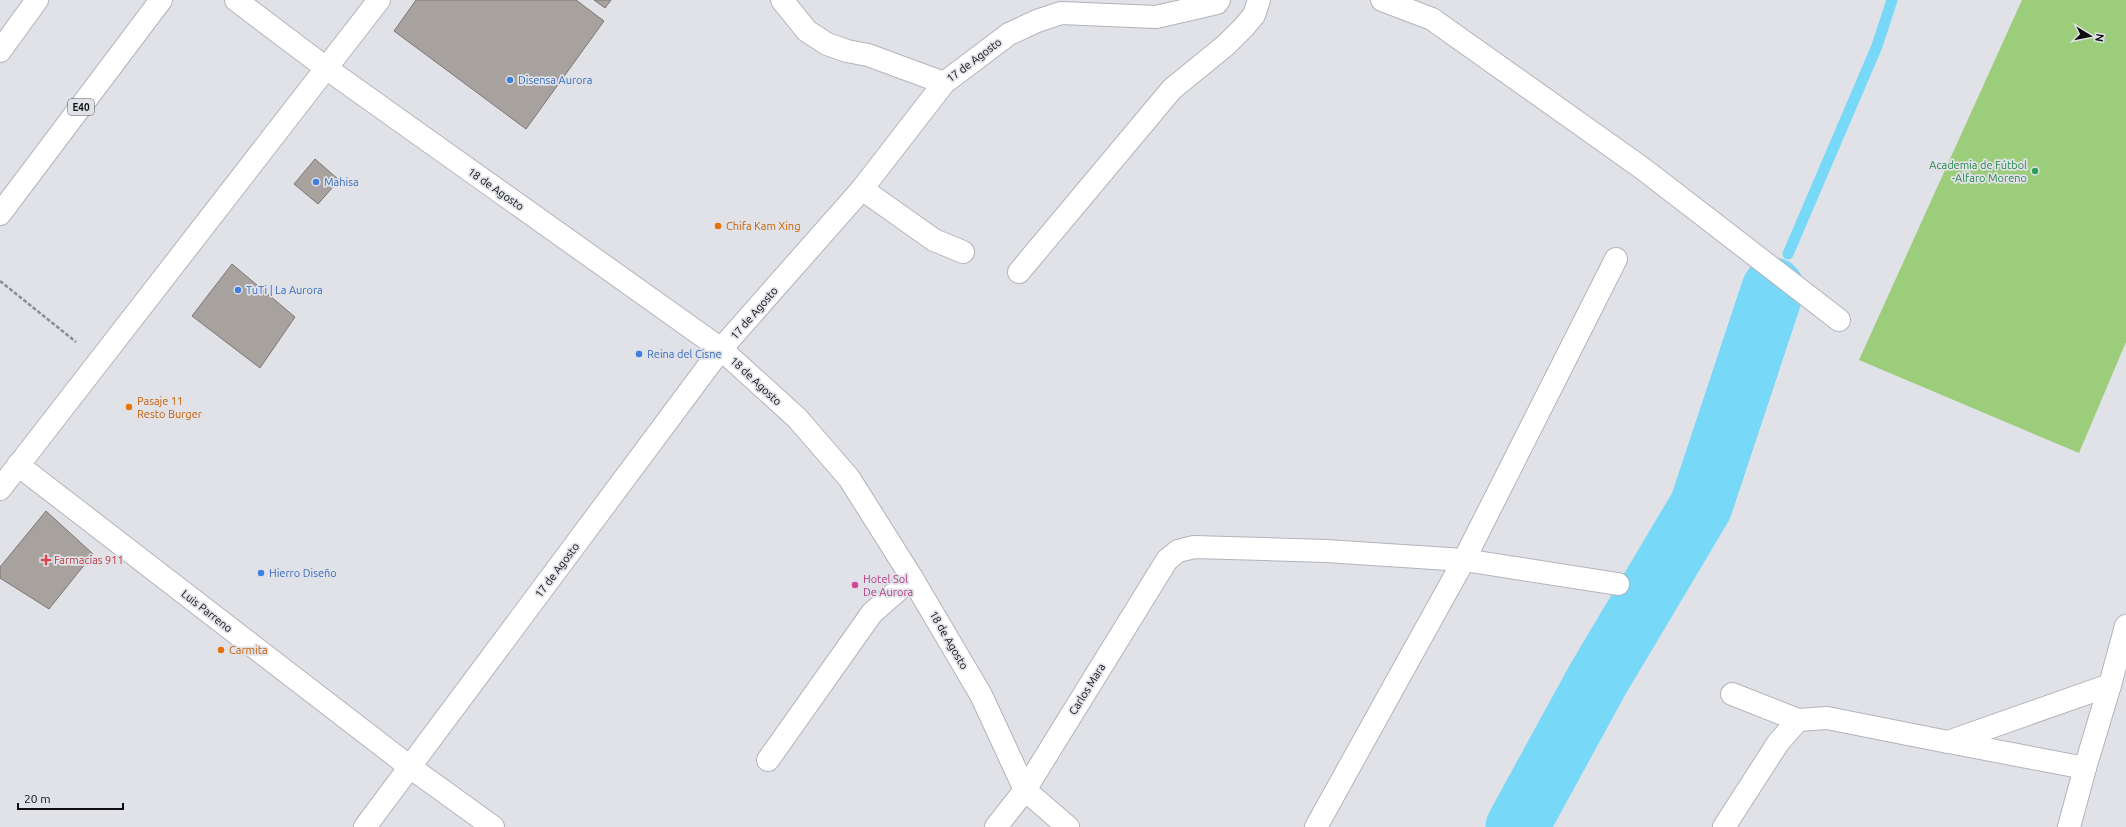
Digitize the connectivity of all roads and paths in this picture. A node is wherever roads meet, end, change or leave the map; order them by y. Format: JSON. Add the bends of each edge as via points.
{"nodes":[{"id":1,"x":37,"y":0,"type":"edge"},
{"id":2,"x":161,"y":0,"type":"edge"},
{"id":3,"x":236,"y":0,"type":"edge"},
{"id":4,"x":379,"y":0,"type":"edge"},
{"id":5,"x":782,"y":0,"type":"edge"},
{"id":6,"x":1260,"y":0,"type":"edge"},
{"id":7,"x":1382,"y":0,"type":"edge"},
{"id":8,"x":1222,"y":1,"type":"edge"},
{"id":9,"x":0,"y":51,"type":"edge"},
{"id":10,"x":326,"y":68,"type":"junction"},
{"id":11,"x":944,"y":83,"type":"junction"},
{"id":12,"x":862,"y":189,"type":"junction"},
{"id":13,"x":0,"y":214,"type":"edge"},
{"id":14,"x":963,"y":252,"type":"dead end"},
{"id":15,"x":1616,"y":260,"type":"dead end"},
{"id":16,"x":1020,"y":272,"type":"dead end"},
{"id":17,"x":0,"y":281,"type":"edge"},
{"id":18,"x":1839,"y":320,"type":"dead end"},
{"id":19,"x":722,"y":349,"type":"junction"},
{"id":20,"x":100,"y":362,"type":"junction"},
{"id":21,"x":18,"y":465,"type":"junction"},
{"id":22,"x":0,"y":489,"type":"edge"},
{"id":23,"x":1464,"y":560,"type":"junction"},
{"id":24,"x":912,"y":578,"type":"junction"},
{"id":25,"x":1618,"y":584,"type":"dead end"},
{"id":26,"x":2126,"y":626,"type":"edge"},
{"id":27,"x":2110,"y":686,"type":"junction"},
{"id":28,"x":1732,"y":694,"type":"dead end"},
{"id":29,"x":1798,"y":720,"type":"junction"},
{"id":30,"x":1948,"y":742,"type":"junction"},
{"id":31,"x":768,"y":760,"type":"dead end"},
{"id":32,"x":410,"y":767,"type":"junction"},
{"id":33,"x":2085,"y":768,"type":"junction"},
{"id":34,"x":1025,"y":790,"type":"junction"},
{"id":35,"x":365,"y":827,"type":"edge"},
{"id":36,"x":493,"y":827,"type":"edge"},
{"id":37,"x":996,"y":827,"type":"edge"},
{"id":38,"x":1068,"y":827,"type":"edge"},
{"id":39,"x":1316,"y":827,"type":"edge"},
{"id":40,"x":1724,"y":827,"type":"edge"},
{"id":41,"x":2069,"y":827,"type":"edge"}],
"edges":[{"from":1,"to":9,"type":"main road"},
{"from":2,"to":13,"type":"main road","number":"E40"},
{"from":3,"to":10,"type":"main road","name":"18 de Agosto"},
{"from":4,"to":10,"type":"main road"},
{"from":5,"to":11,"type":"main road","via":[[807,31],[827,44],[868,55]]},
{"from":6,"to":16,"type":"main road","via":[[1254,15],[1244,27],[1172,89]]},
{"from":7,"to":18,"type":"main road","via":[[1432,19],[1642,168]]},
{"from":8,"to":11,"type":"main road","name":"17 de Agosto","via":[[1156,17],[1061,13],[1009,34]]},
{"from":10,"to":19,"type":"main road","name":"18 de Agosto"},
{"from":10,"to":20,"type":"main road"},
{"from":11,"to":12,"type":"main road","name":"17 de Agosto"},
{"from":12,"to":14,"type":"main road","via":[[934,240]]},
{"from":12,"to":19,"type":"main road","name":"17 de Agosto"},
{"from":15,"to":23,"type":"main road"},
{"from":17,"to":20,"type":"path"},
{"from":19,"to":24,"type":"main road","name":"18 de Agosto","via":[[797,418],[849,478]]},
{"from":19,"to":32,"type":"main road","name":"17 de Agosto"},
{"from":20,"to":21,"type":"main road"},
{"from":21,"to":22,"type":"main road"},
{"from":21,"to":32,"type":"main road","name":"Luis Parreno"},
{"from":23,"to":25,"type":"main road"},
{"from":23,"to":34,"type":"main road","name":"Carlos Mara","via":[[1194,547],[1178,551],[1167,560]]},
{"from":23,"to":39,"type":"main road"},
{"from":24,"to":31,"type":"main road","via":[[872,613]]},
{"from":24,"to":34,"type":"main road","name":"18 de Agosto","via":[[981,695]]},
{"from":26,"to":27,"type":"main road"},
{"from":27,"to":30,"type":"main road"},
{"from":27,"to":33,"type":"main road"},
{"from":28,"to":29,"type":"main road"},
{"from":29,"to":30,"type":"main road","via":[[1827,718]]},
{"from":29,"to":40,"type":"main road","via":[[1778,743]]},
{"from":30,"to":33,"type":"main road"},
{"from":32,"to":35,"type":"main road","name":"17 de Agosto"},
{"from":32,"to":36,"type":"main road","name":"Luis Parreno"},
{"from":33,"to":41,"type":"main road"},
{"from":34,"to":37,"type":"main road","name":"Carlos Mara"},
{"from":34,"to":38,"type":"main road","name":"18 de Agosto"}]}
